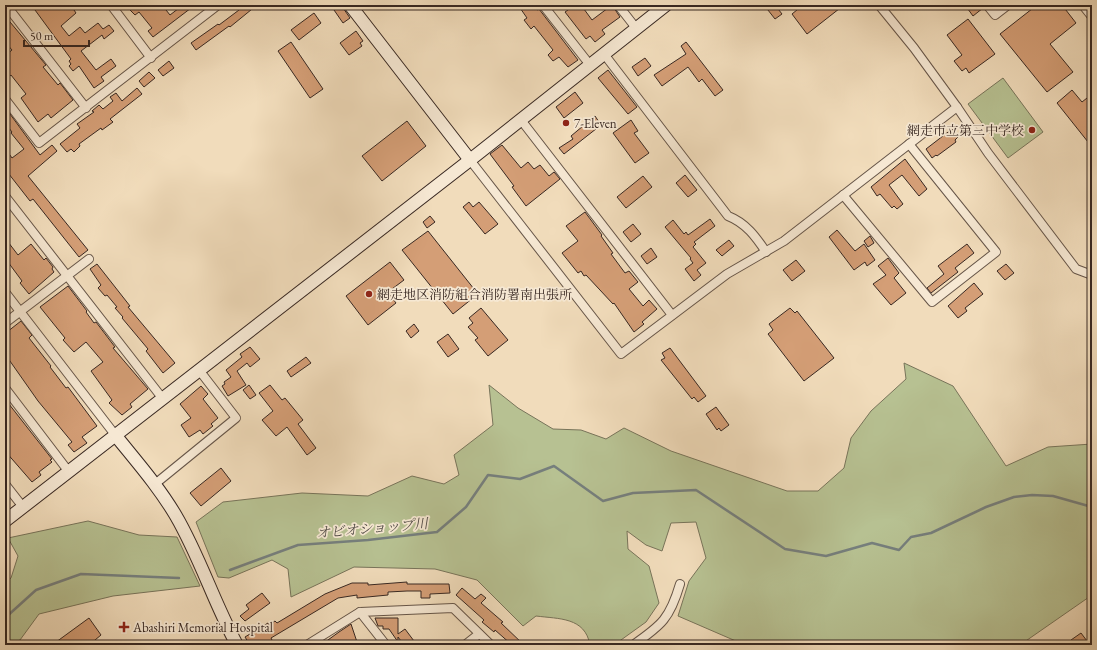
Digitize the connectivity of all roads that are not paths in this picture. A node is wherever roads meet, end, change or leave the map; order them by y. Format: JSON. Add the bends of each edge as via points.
{"nodes":[{"id":1,"x":6,"y":5,"type":"edge"},
{"id":2,"x":111,"y":5,"type":"edge"},
{"id":3,"x":218,"y":5,"type":"edge"},
{"id":4,"x":350,"y":5,"type":"edge"},
{"id":5,"x":543,"y":5,"type":"edge"},
{"id":6,"x":618,"y":5,"type":"edge"},
{"id":7,"x":666,"y":5,"type":"edge"},
{"id":8,"x":879,"y":5,"type":"edge"},
{"id":9,"x":988,"y":5,"type":"edge"},
{"id":10,"x":1008,"y":5,"type":"edge"},
{"id":11,"x":1080,"y":5,"type":"edge"},
{"id":12,"x":1092,"y":20,"type":"edge"},
{"id":13,"x":636,"y":28,"type":"junction"},
{"id":14,"x":604,"y":54,"type":"junction"},
{"id":15,"x":151,"y":58,"type":"junction"},
{"id":16,"x":590,"y":65,"type":"junction"},
{"id":17,"x":5,"y":99,"type":"edge"},
{"id":18,"x":957,"y":107,"type":"junction"},
{"id":19,"x":86,"y":108,"type":"junction"},
{"id":20,"x":520,"y":120,"type":"junction"},
{"id":21,"x":909,"y":144,"type":"junction"},
{"id":22,"x":470,"y":160,"type":"junction"},
{"id":23,"x":843,"y":195,"type":"junction"},
{"id":24,"x":5,"y":196,"type":"edge"},
{"id":25,"x":766,"y":252,"type":"junction"},
{"id":26,"x":89,"y":259,"type":"dead end"},
{"id":27,"x":68,"y":275,"type":"junction"},
{"id":28,"x":1092,"y":275,"type":"edge"},
{"id":29,"x":5,"y":292,"type":"edge"},
{"id":30,"x":20,"y":311,"type":"junction"},
{"id":31,"x":672,"y":315,"type":"junction"},
{"id":32,"x":5,"y":323,"type":"edge"},
{"id":33,"x":199,"y":370,"type":"junction"},
{"id":34,"x":5,"y":388,"type":"edge"},
{"id":35,"x":162,"y":399,"type":"junction"},
{"id":36,"x":116,"y":436,"type":"junction"},
{"id":37,"x":69,"y":472,"type":"junction"},
{"id":38,"x":5,"y":484,"type":"edge"},
{"id":39,"x":155,"y":484,"type":"junction"},
{"id":40,"x":23,"y":507,"type":"junction"},
{"id":41,"x":5,"y":521,"type":"edge"},
{"id":42,"x":680,"y":584,"type":"dead end"},
{"id":43,"x":360,"y":612,"type":"junction"},
{"id":44,"x":479,"y":634,"type":"junction"},
{"id":45,"x":237,"y":645,"type":"edge"},
{"id":46,"x":308,"y":645,"type":"edge"},
{"id":47,"x":386,"y":645,"type":"edge"},
{"id":48,"x":465,"y":645,"type":"edge"},
{"id":49,"x":491,"y":645,"type":"edge"},
{"id":50,"x":633,"y":645,"type":"edge"}],
"edges":[{"from":1,"to":19,"type":"street"},
{"from":2,"to":15,"type":"street"},
{"from":3,"to":15,"type":"street"},
{"from":4,"to":22,"type":"street"},
{"from":5,"to":16,"type":"street"},
{"from":6,"to":13,"type":"street"},
{"from":7,"to":13,"type":"street"},
{"from":8,"to":18,"type":"street"},
{"from":9,"to":10,"type":"street","via":[[995,15]]},
{"from":11,"to":12,"type":"lane"},
{"from":13,"to":14,"type":"street"},
{"from":14,"to":16,"type":"street"},
{"from":14,"to":25,"type":"street","via":[[728,216],[745,226]]},
{"from":15,"to":19,"type":"street"},
{"from":16,"to":20,"type":"street"},
{"from":17,"to":19,"type":"street","via":[[39,143]]},
{"from":18,"to":21,"type":"street"},
{"from":18,"to":28,"type":"street","via":[[988,153],[1076,270]]},
{"from":20,"to":22,"type":"street"},
{"from":20,"to":31,"type":"street"},
{"from":21,"to":23,"type":"street"},
{"from":21,"to":23,"type":"street","via":[[996,252],[932,302]]},
{"from":22,"to":31,"type":"street","via":[[621,354]]},
{"from":22,"to":33,"type":"street"},
{"from":23,"to":25,"type":"street"},
{"from":24,"to":27,"type":"street"},
{"from":25,"to":31,"type":"street","via":[[727,274]]},
{"from":26,"to":27,"type":"street"},
{"from":27,"to":30,"type":"street"},
{"from":27,"to":35,"type":"street"},
{"from":29,"to":30,"type":"street"},
{"from":30,"to":32,"type":"street"},
{"from":30,"to":36,"type":"street"},
{"from":33,"to":35,"type":"street"},
{"from":33,"to":39,"type":"street","via":[[236,418]]},
{"from":34,"to":37,"type":"street"},
{"from":35,"to":36,"type":"street"},
{"from":36,"to":37,"type":"street"},
{"from":36,"to":39,"type":"street"},
{"from":37,"to":40,"type":"street"},
{"from":38,"to":40,"type":"street"},
{"from":39,"to":45,"type":"street","via":[[176,516],[195,553]]},
{"from":40,"to":41,"type":"street"},
{"from":42,"to":50,"type":"street","via":[[669,614],[652,632]]},
{"from":43,"to":44,"type":"street","via":[[453,608]]},
{"from":43,"to":46,"type":"street"},
{"from":43,"to":47,"type":"street"},
{"from":44,"to":48,"type":"street"},
{"from":44,"to":49,"type":"street"}]}
